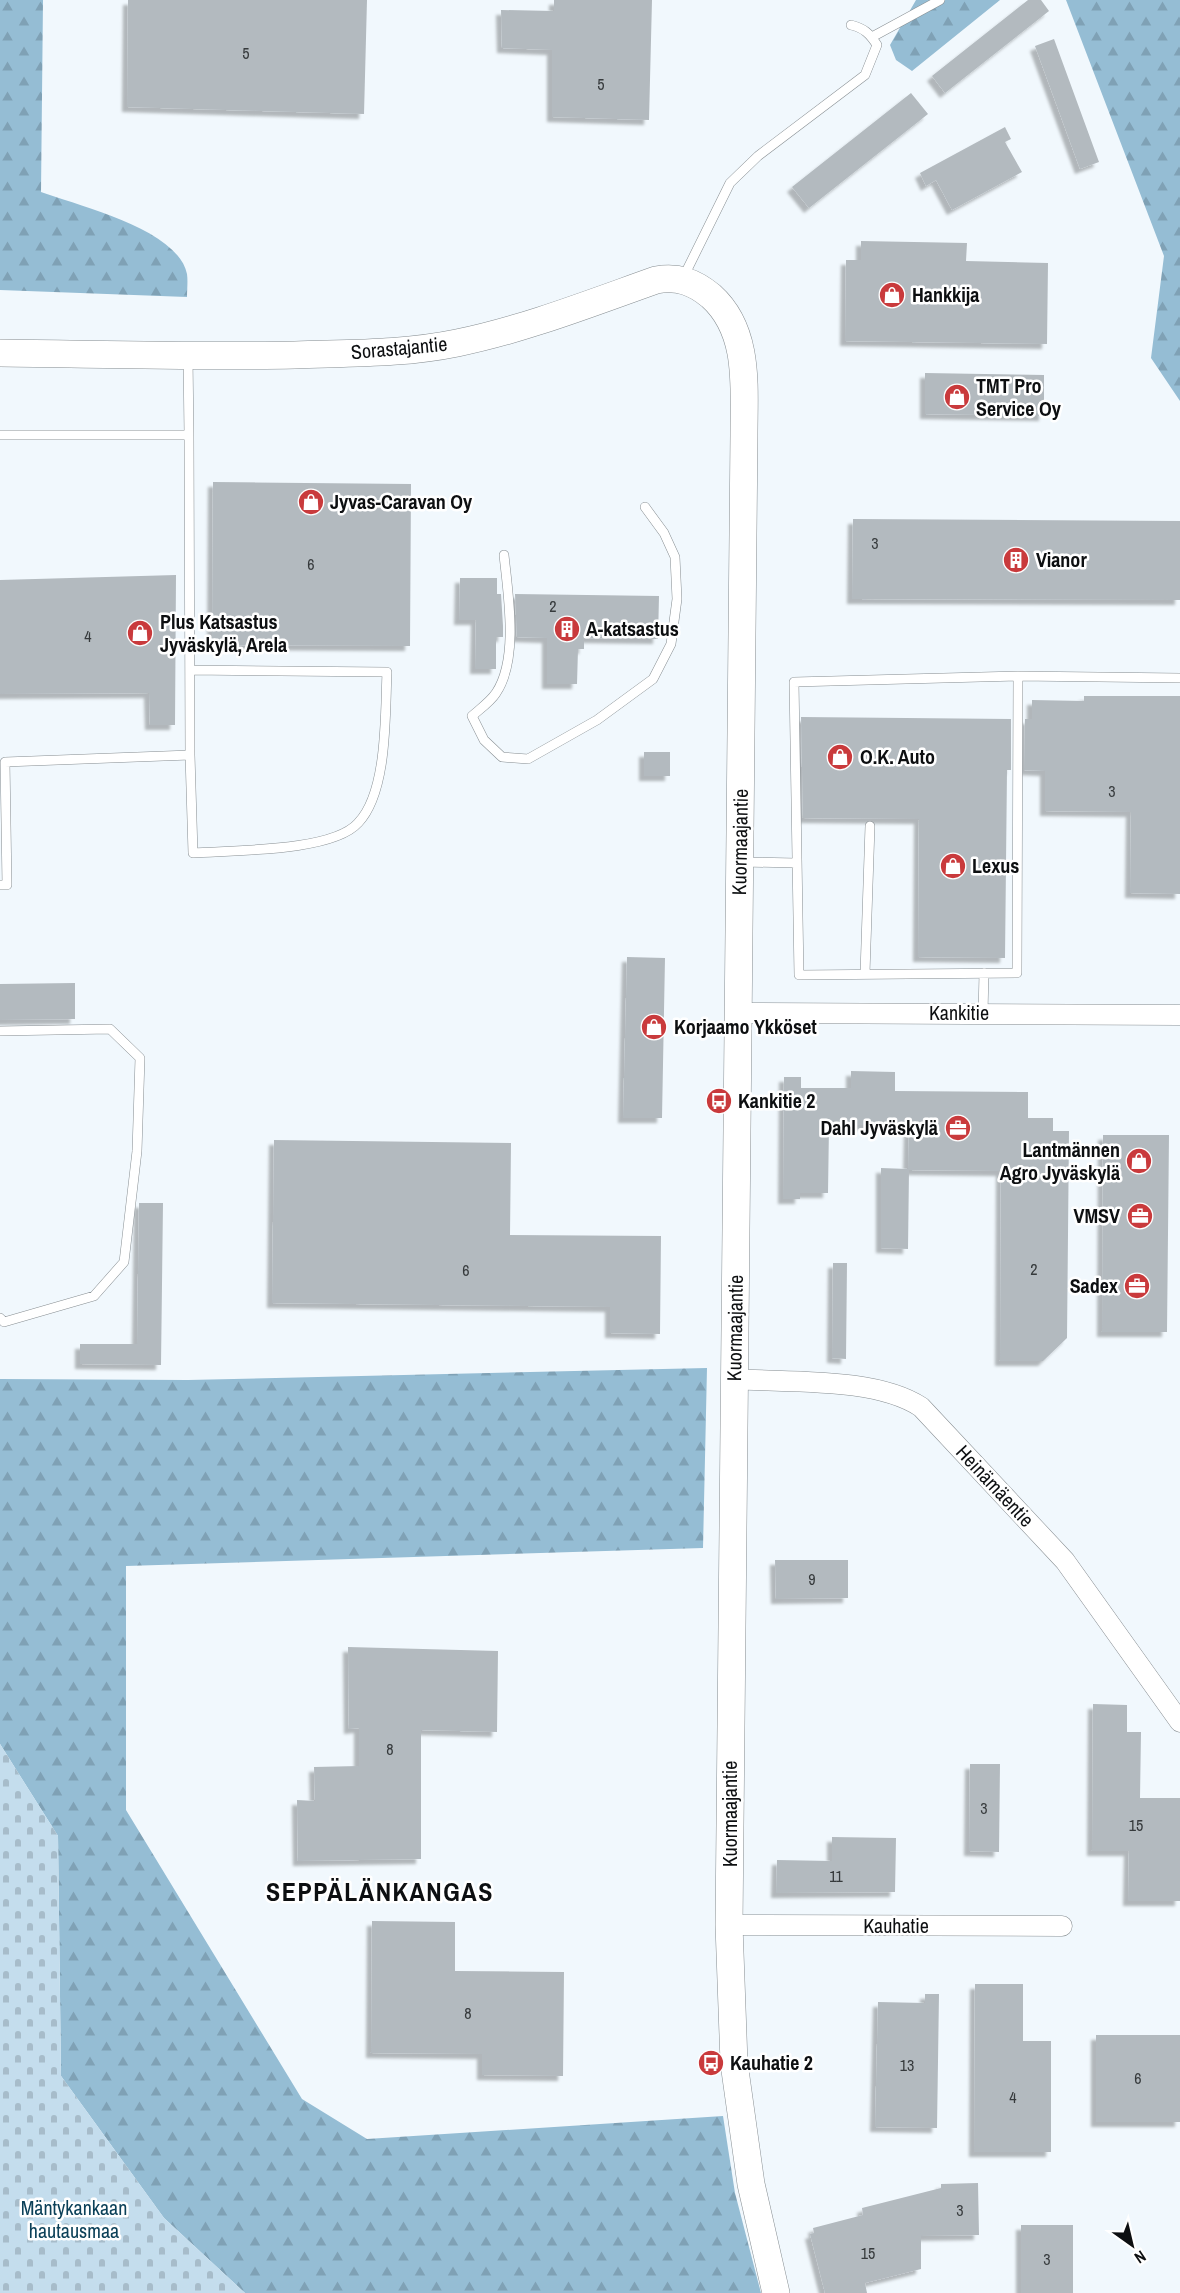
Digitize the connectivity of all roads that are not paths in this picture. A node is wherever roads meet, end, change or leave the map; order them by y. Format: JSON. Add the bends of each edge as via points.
{"nodes":[{"id":1,"x":940,"y":0,"type":"edge"},
{"id":2,"x":851,"y":25,"type":"dead end"},
{"id":3,"x":872,"y":37,"type":"junction"},
{"id":4,"x":682,"y":280,"type":"junction"},
{"id":5,"x":0,"y":353,"type":"edge"},
{"id":6,"x":188,"y":356,"type":"junction"},
{"id":7,"x":0,"y":435,"type":"edge"},
{"id":8,"x":189,"y":435,"type":"junction"},
{"id":9,"x":645,"y":507,"type":"dead end"},
{"id":10,"x":504,"y":555,"type":"dead end"},
{"id":11,"x":190,"y":670,"type":"junction"},
{"id":12,"x":1018,"y":676,"type":"junction"},
{"id":13,"x":1180,"y":678,"type":"edge"},
{"id":14,"x":190,"y":755,"type":"junction"},
{"id":15,"x":870,"y":826,"type":"dead end"},
{"id":16,"x":739,"y":862,"type":"junction"},
{"id":17,"x":796,"y":863,"type":"junction"},
{"id":18,"x":0,"y":885,"type":"edge"},
{"id":19,"x":865,"y":973,"type":"junction"},
{"id":20,"x":984,"y":973,"type":"junction"},
{"id":21,"x":738,"y":1013,"type":"junction"},
{"id":22,"x":983,"y":1013,"type":"junction"},
{"id":23,"x":1180,"y":1015,"type":"edge"},
{"id":24,"x":0,"y":1031,"type":"edge"},
{"id":25,"x":0,"y":1318,"type":"edge"},
{"id":26,"x":734,"y":1378,"type":"junction"},
{"id":27,"x":1180,"y":1722,"type":"edge"},
{"id":28,"x":729,"y":1925,"type":"junction"},
{"id":29,"x":1062,"y":1926,"type":"dead end"},
{"id":30,"x":776,"y":2293,"type":"edge"}],
"edges":[{"from":1,"to":3,"type":"lane"},
{"from":2,"to":3,"type":"lane","via":[[862,27]]},
{"from":3,"to":4,"type":"lane","via":[[877,45],[865,75],[741,170],[730,183]]},
{"from":4,"to":6,"type":"street","name":"Sorastajantie","via":[[656,280],[576,309],[456,343],[366,353]]},
{"from":4,"to":16,"type":"street","name":"Kuormaajantie","via":[[693,283],[722,306],[730,317],[742,358]]},
{"from":5,"to":6,"type":"street","name":"Sorastajantie"},
{"from":6,"to":8,"type":"lane"},
{"from":7,"to":8,"type":"lane"},
{"from":8,"to":11,"type":"lane"},
{"from":9,"to":10,"type":"lane","via":[[675,557],[677,599],[671,644],[653,679],[597,720],[528,759],[502,757],[484,740],[472,716],[496,693],[508,664]]},
{"from":11,"to":14,"type":"lane"},
{"from":11,"to":14,"type":"lane","via":[[387,672],[382,761],[372,800],[358,824],[334,838],[284,848],[193,853]]},
{"from":12,"to":13,"type":"lane"},
{"from":12,"to":17,"type":"lane","via":[[794,682]]},
{"from":12,"to":20,"type":"lane","via":[[1017,973]]},
{"from":14,"to":18,"type":"lane","via":[[5,762],[7,885]]},
{"from":15,"to":19,"type":"lane"},
{"from":16,"to":17,"type":"lane"},
{"from":16,"to":21,"type":"street","name":"Kuormaajantie"},
{"from":17,"to":19,"type":"lane","via":[[799,975]]},
{"from":19,"to":20,"type":"lane"},
{"from":20,"to":22,"type":"lane"},
{"from":21,"to":22,"type":"street","name":"Kankitie"},
{"from":21,"to":26,"type":"street","name":"Kuormaajantie"},
{"from":22,"to":23,"type":"street","name":"Kankitie"},
{"from":24,"to":25,"type":"lane","via":[[110,1029],[140,1058],[137,1151],[124,1262],[94,1296],[4,1322]]},
{"from":26,"to":27,"type":"street","name":"Heinämäentie","via":[[877,1389],[921,1407],[1065,1561]]},
{"from":26,"to":28,"type":"street","name":"Kuormaajantie"},
{"from":28,"to":29,"type":"street","name":"Kauhatie"},
{"from":28,"to":30,"type":"street","name":"Kuormaajantie","via":[[734,2063],[751,2184]]}]}
